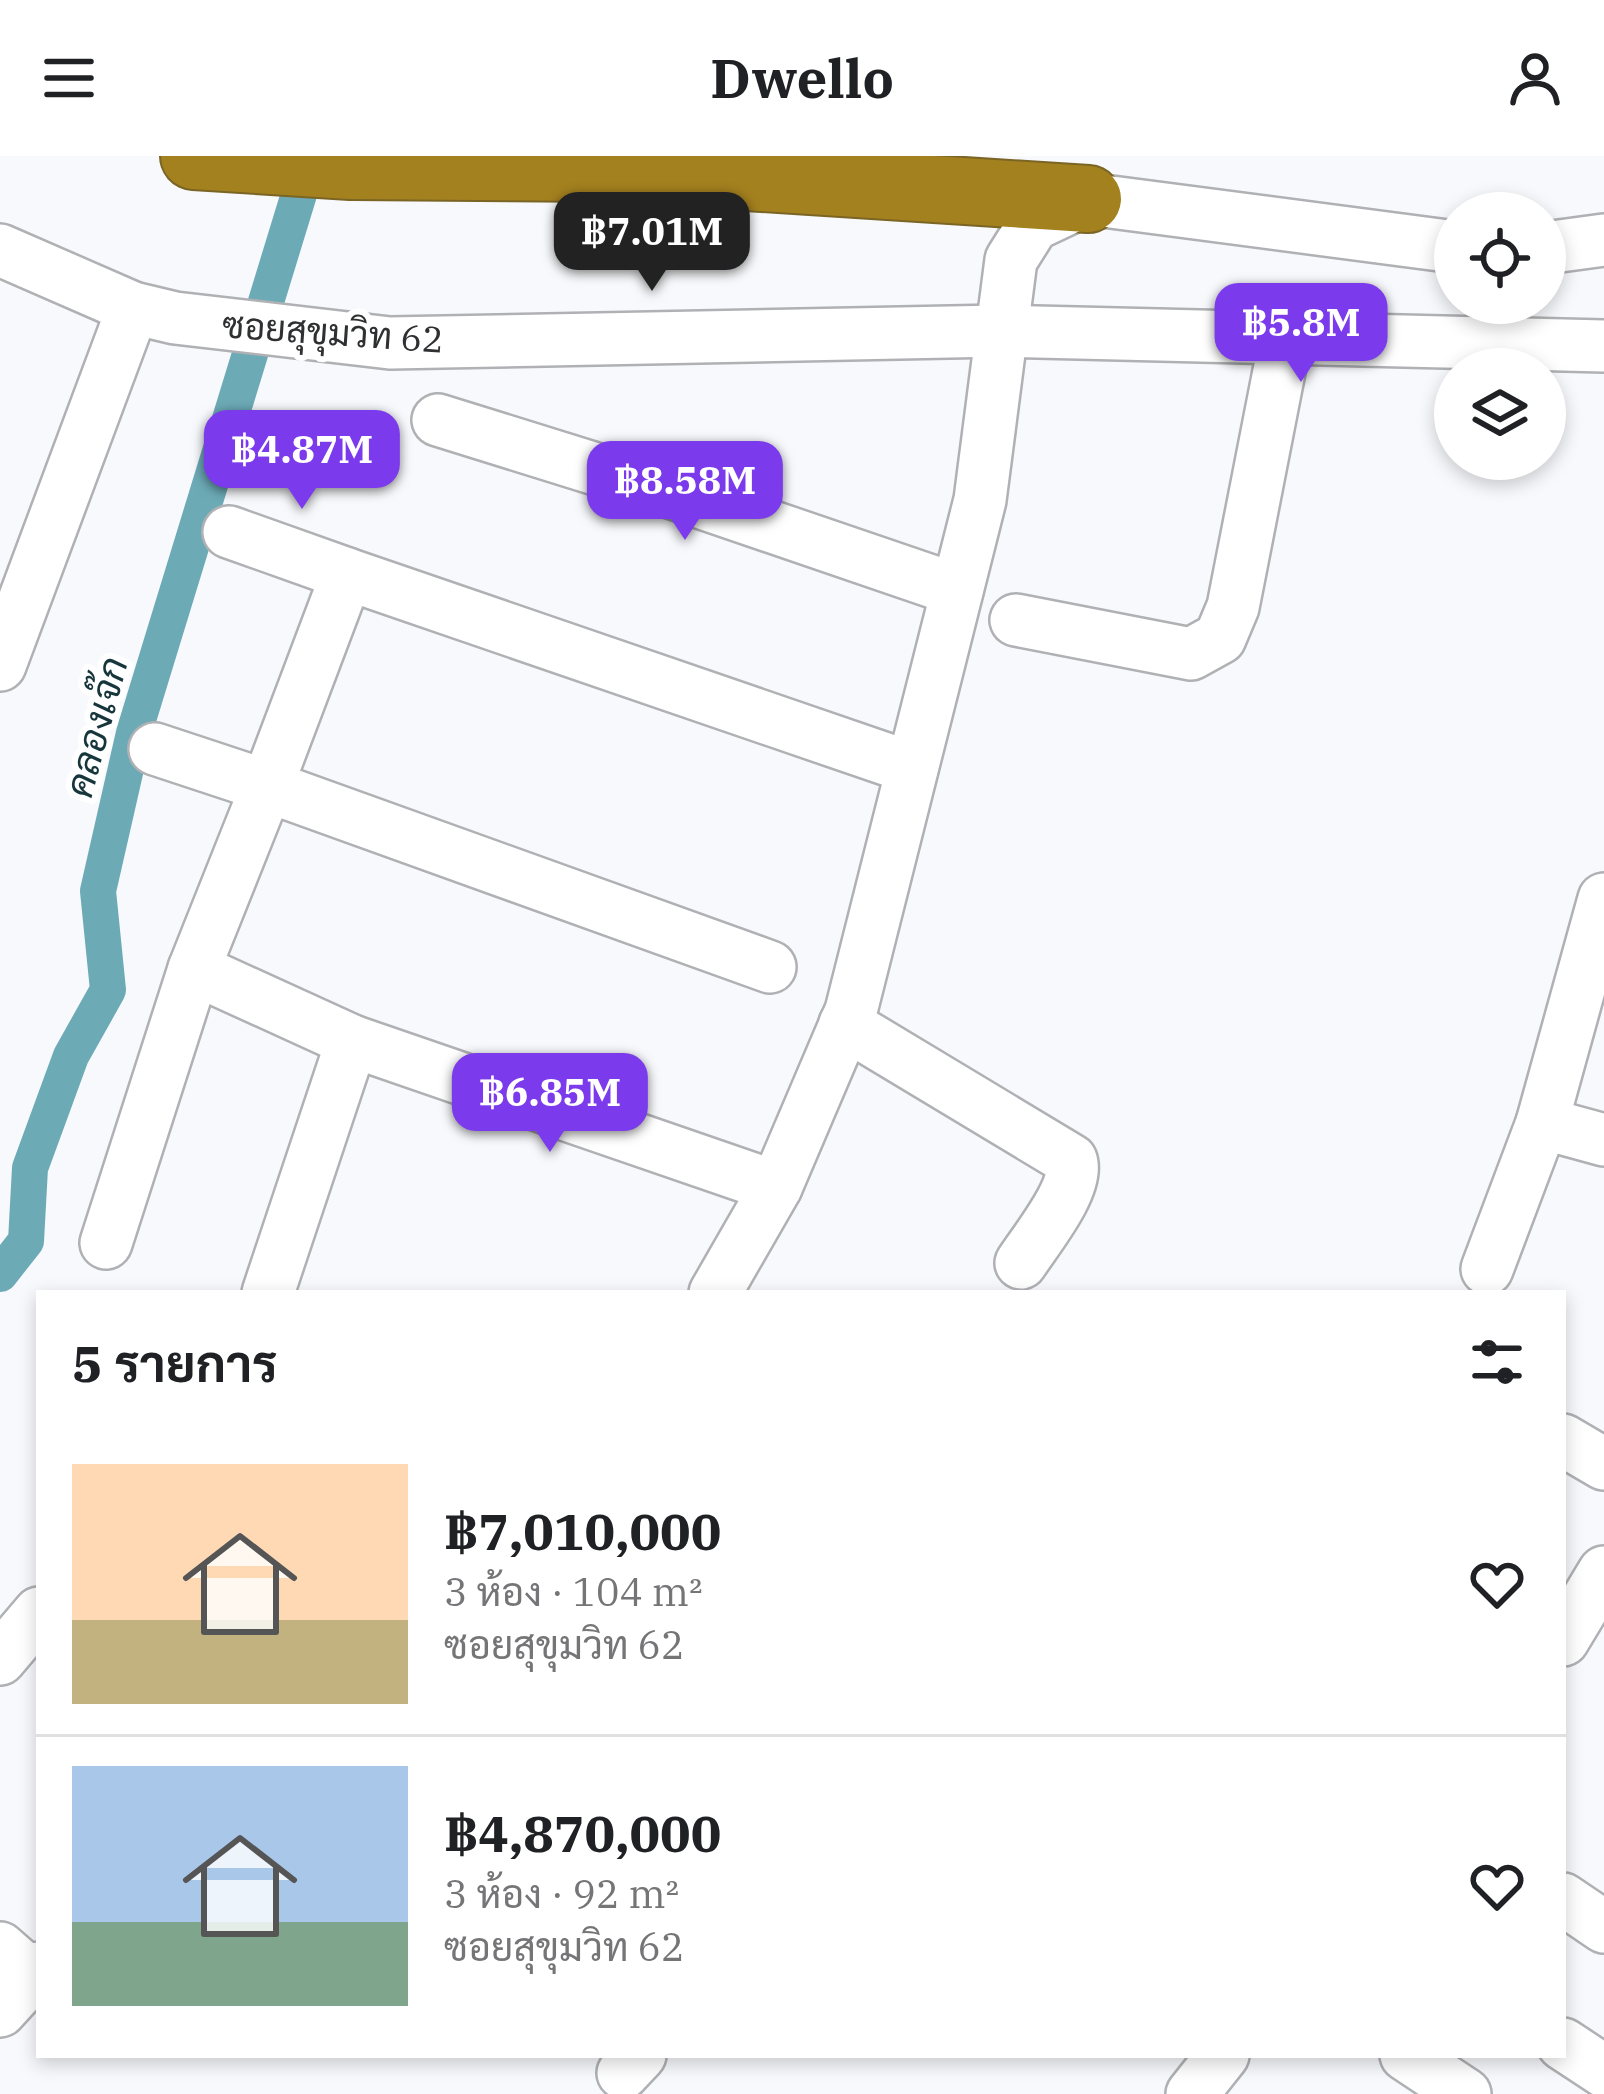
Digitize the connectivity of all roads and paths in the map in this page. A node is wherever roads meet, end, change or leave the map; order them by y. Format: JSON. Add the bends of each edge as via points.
{"nodes":[{"id":1,"x":194,"y":156,"type":"edge"},
{"id":2,"x":1088,"y":199,"type":"junction"},
{"id":3,"x":1604,"y":240,"type":"edge"},
{"id":4,"x":1434,"y":245,"type":"edge"},
{"id":5,"x":1566,"y":245,"type":"edge"},
{"id":6,"x":0,"y":250,"type":"edge"},
{"id":7,"x":133,"y":308,"type":"junction"},
{"id":8,"x":1000,"y":331,"type":"junction"},
{"id":9,"x":1285,"y":341,"type":"junction"},
{"id":10,"x":1604,"y":346,"type":"edge"},
{"id":11,"x":438,"y":419,"type":"dead end"},
{"id":12,"x":229,"y":532,"type":"dead end"},
{"id":13,"x":346,"y":574,"type":"junction"},
{"id":14,"x":957,"y":590,"type":"junction"},
{"id":15,"x":1016,"y":620,"type":"dead end"},
{"id":16,"x":5,"y":635,"type":"edge"},
{"id":17,"x":155,"y":749,"type":"dead end"},
{"id":18,"x":912,"y":768,"type":"junction"},
{"id":19,"x":267,"y":786,"type":"junction"},
{"id":20,"x":1602,"y":919,"type":"edge"},
{"id":21,"x":770,"y":967,"type":"dead end"},
{"id":22,"x":194,"y":969,"type":"junction"},
{"id":23,"x":845,"y":1024,"type":"junction"},
{"id":24,"x":352,"y":1041,"type":"junction"},
{"id":25,"x":1542,"y":1123,"type":"junction"},
{"id":26,"x":1604,"y":1140,"type":"edge"},
{"id":27,"x":776,"y":1187,"type":"junction"},
{"id":28,"x":106,"y":1243,"type":"dead end"},
{"id":29,"x":1022,"y":1263,"type":"dead end"},
{"id":30,"x":1486,"y":1269,"type":"dead end"},
{"id":31,"x":269,"y":1290,"type":"edge"},
{"id":32,"x":717,"y":1290,"type":"edge"},
{"id":33,"x":1566,"y":1442,"type":"edge"},
{"id":34,"x":1604,"y":1464,"type":"edge"},
{"id":35,"x":1604,"y":1572,"type":"edge"},
{"id":36,"x":1566,"y":1635,"type":"edge"},
{"id":37,"x":1566,"y":1901,"type":"edge"},
{"id":38,"x":1604,"y":1927,"type":"edge"},
{"id":39,"x":1566,"y":2046,"type":"edge"},
{"id":40,"x":1221,"y":2058,"type":"edge"},
{"id":41,"x":1411,"y":2058,"type":"edge"},
{"id":42,"x":1604,"y":2071,"type":"edge"},
{"id":43,"x":1192,"y":2094,"type":"edge"},
{"id":44,"x":1465,"y":2094,"type":"edge"}],
"edges":[{"from":1,"to":2,"type":"highway","via":[[608,169]]},
{"from":2,"to":4,"type":"street"},
{"from":2,"to":8,"type":"street","via":[[1033,226],[1011,260]]},
{"from":3,"to":5,"type":"street"},
{"from":6,"to":7,"type":"street","name":"ซอยสุขุมวิท 62"},
{"from":7,"to":8,"type":"street","name":"ซอยสุขุมวิท 62","via":[[390,343]]},
{"from":7,"to":16,"type":"street"},
{"from":8,"to":9,"type":"street","name":"ซอยสุขุมวิท 62"},
{"from":8,"to":14,"type":"street","via":[[980,500]]},
{"from":9,"to":10,"type":"street","name":"ซอยสุขุมวิท 62"},
{"from":9,"to":15,"type":"street","via":[[1233,607],[1220,638],[1191,654]]},
{"from":11,"to":14,"type":"street"},
{"from":12,"to":13,"type":"street"},
{"from":13,"to":18,"type":"street"},
{"from":13,"to":19,"type":"street"},
{"from":14,"to":18,"type":"street"},
{"from":17,"to":19,"type":"street"},
{"from":18,"to":23,"type":"street"},
{"from":19,"to":21,"type":"street"},
{"from":19,"to":22,"type":"street"},
{"from":20,"to":25,"type":"street"},
{"from":22,"to":24,"type":"street"},
{"from":22,"to":28,"type":"street"},
{"from":23,"to":27,"type":"street"},
{"from":23,"to":29,"type":"street","via":[[1071,1160],[1067,1191]]},
{"from":24,"to":27,"type":"street"},
{"from":24,"to":31,"type":"street"},
{"from":25,"to":26,"type":"street"},
{"from":25,"to":30,"type":"street"},
{"from":27,"to":32,"type":"street"},
{"from":33,"to":34,"type":"street"},
{"from":35,"to":36,"type":"street"},
{"from":37,"to":38,"type":"street"},
{"from":39,"to":42,"type":"street"},
{"from":40,"to":43,"type":"street"},
{"from":41,"to":44,"type":"street"}]}
